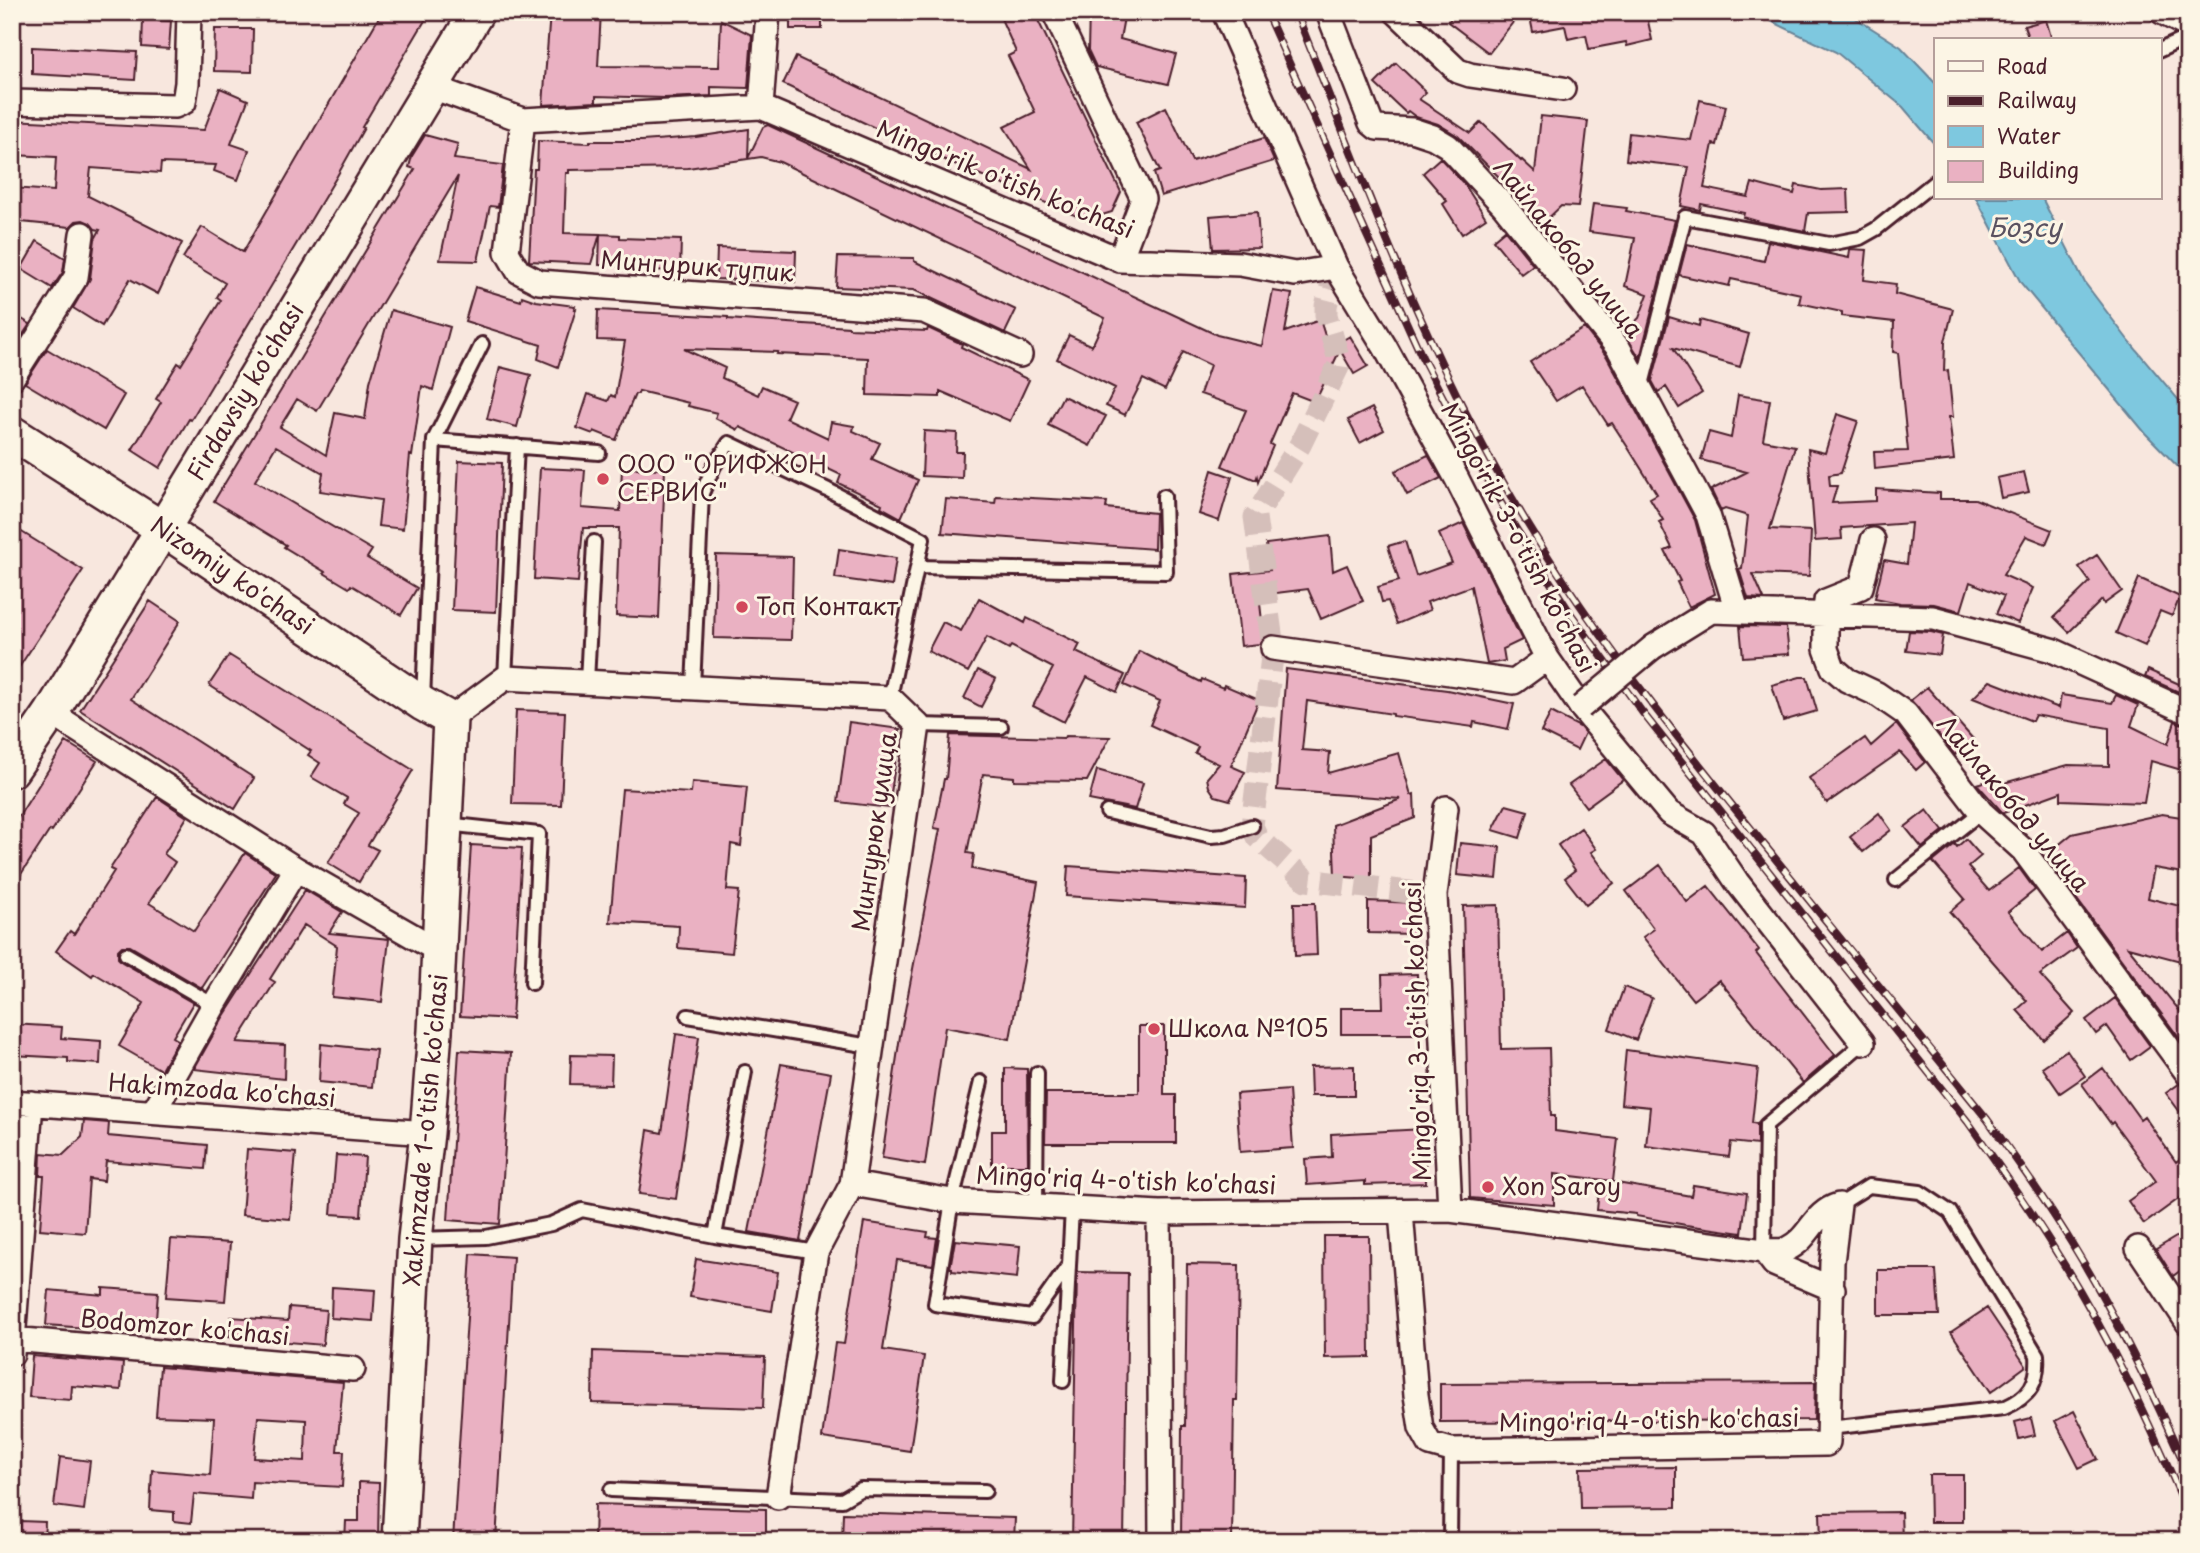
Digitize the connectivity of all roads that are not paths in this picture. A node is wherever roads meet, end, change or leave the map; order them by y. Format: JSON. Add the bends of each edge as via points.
{"nodes":[{"id":1,"x":189,"y":12,"type":"edge"},
{"id":2,"x":477,"y":12,"type":"edge"},
{"id":3,"x":768,"y":12,"type":"edge"},
{"id":4,"x":1054,"y":12,"type":"edge"},
{"id":5,"x":1224,"y":12,"type":"edge"},
{"id":6,"x":1328,"y":12,"type":"edge"},
{"id":7,"x":1396,"y":12,"type":"edge"},
{"id":8,"x":2162,"y":12,"type":"edge"},
{"id":9,"x":2188,"y":26,"type":"edge"},
{"id":10,"x":2188,"y":37,"type":"edge"},
{"id":11,"x":2162,"y":49,"type":"edge"},
{"id":12,"x":432,"y":87,"type":"junction"},
{"id":13,"x":1563,"y":89,"type":"dead end"},
{"id":14,"x":12,"y":102,"type":"edge"},
{"id":15,"x":761,"y":107,"type":"junction"},
{"id":16,"x":523,"y":120,"type":"junction"},
{"id":17,"x":1934,"y":183,"type":"edge"},
{"id":18,"x":82,"y":234,"type":"dead end"},
{"id":19,"x":1120,"y":260,"type":"junction"},
{"id":20,"x":1336,"y":267,"type":"junction"},
{"id":21,"x":482,"y":344,"type":"dead end"},
{"id":22,"x":1020,"y":355,"type":"dead end"},
{"id":23,"x":12,"y":379,"type":"edge"},
{"id":24,"x":1641,"y":390,"type":"junction"},
{"id":25,"x":12,"y":433,"type":"edge"},
{"id":26,"x":434,"y":440,"type":"junction"},
{"id":27,"x":517,"y":446,"type":"junction"},
{"id":28,"x":599,"y":453,"type":"dead end"},
{"id":29,"x":1164,"y":496,"type":"dead end"},
{"id":30,"x":163,"y":529,"type":"junction"},
{"id":31,"x":1873,"y":540,"type":"dead end"},
{"id":32,"x":594,"y":542,"type":"dead end"},
{"id":33,"x":917,"y":567,"type":"junction"},
{"id":34,"x":1737,"y":611,"type":"junction"},
{"id":35,"x":1825,"y":616,"type":"junction"},
{"id":36,"x":1273,"y":648,"type":"dead end"},
{"id":37,"x":1547,"y":658,"type":"junction"},
{"id":38,"x":505,"y":678,"type":"junction"},
{"id":39,"x":587,"y":682,"type":"junction"},
{"id":40,"x":693,"y":687,"type":"junction"},
{"id":41,"x":890,"y":698,"type":"junction"},
{"id":42,"x":1581,"y":707,"type":"junction"},
{"id":43,"x":437,"y":712,"type":"junction"},
{"id":44,"x":2188,"y":712,"type":"edge"},
{"id":45,"x":51,"y":713,"type":"junction"},
{"id":46,"x":918,"y":725,"type":"junction"},
{"id":47,"x":1001,"y":727,"type":"dead end"},
{"id":48,"x":12,"y":770,"type":"edge"},
{"id":49,"x":1446,"y":808,"type":"dead end"},
{"id":50,"x":1107,"y":812,"type":"dead end"},
{"id":51,"x":1982,"y":812,"type":"junction"},
{"id":52,"x":446,"y":824,"type":"junction"},
{"id":53,"x":1252,"y":826,"type":"dead end"},
{"id":54,"x":296,"y":869,"type":"junction"},
{"id":55,"x":1896,"y":880,"type":"dead end"},
{"id":56,"x":439,"y":951,"type":"junction"},
{"id":57,"x":127,"y":954,"type":"dead end"},
{"id":58,"x":532,"y":983,"type":"dead end"},
{"id":59,"x":214,"y":1005,"type":"junction"},
{"id":60,"x":688,"y":1016,"type":"dead end"},
{"id":61,"x":1863,"y":1043,"type":"joint"},
{"id":62,"x":870,"y":1046,"type":"junction"},
{"id":63,"x":745,"y":1073,"type":"dead end"},
{"id":64,"x":1037,"y":1073,"type":"dead end"},
{"id":65,"x":2188,"y":1074,"type":"edge"},
{"id":66,"x":981,"y":1082,"type":"dead end"},
{"id":67,"x":21,"y":1102,"type":"edge"},
{"id":68,"x":154,"y":1111,"type":"junction"},
{"id":69,"x":427,"y":1133,"type":"junction"},
{"id":70,"x":852,"y":1184,"type":"junction"},
{"id":71,"x":952,"y":1201,"type":"junction"},
{"id":72,"x":1839,"y":1205,"type":"junction"},
{"id":73,"x":1036,"y":1206,"type":"junction"},
{"id":74,"x":1072,"y":1208,"type":"junction"},
{"id":75,"x":1450,"y":1210,"type":"junction"},
{"id":76,"x":1401,"y":1212,"type":"junction"},
{"id":77,"x":1159,"y":1213,"type":"junction"},
{"id":78,"x":715,"y":1236,"type":"junction"},
{"id":79,"x":415,"y":1239,"type":"junction"},
{"id":80,"x":2138,"y":1248,"type":"dead end"},
{"id":81,"x":1764,"y":1251,"type":"junction"},
{"id":82,"x":816,"y":1252,"type":"junction"},
{"id":83,"x":1068,"y":1266,"type":"junction"},
{"id":84,"x":1833,"y":1289,"type":"junction"},
{"id":85,"x":2188,"y":1323,"type":"edge"},
{"id":86,"x":13,"y":1344,"type":"edge"},
{"id":87,"x":353,"y":1369,"type":"dead end"},
{"id":88,"x":1063,"y":1381,"type":"dead end"},
{"id":89,"x":1829,"y":1428,"type":"junction"},
{"id":90,"x":1451,"y":1450,"type":"junction"},
{"id":91,"x":611,"y":1490,"type":"dead end"},
{"id":92,"x":985,"y":1491,"type":"dead end"},
{"id":93,"x":778,"y":1497,"type":"junction"},
{"id":94,"x":399,"y":1541,"type":"edge"},
{"id":95,"x":1161,"y":1541,"type":"edge"},
{"id":96,"x":1450,"y":1541,"type":"edge"}],
"edges":[{"from":1,"to":14,"type":"street","via":[[184,102],[175,106]]},
{"from":2,"to":12,"type":"street","name":"Firdavsiy ko'chasi"},
{"from":3,"to":15,"type":"street"},
{"from":4,"to":19,"type":"street","via":[[1143,199]]},
{"from":5,"to":20,"type":"street"},
{"from":6,"to":24,"type":"street","name":"Лайлакобод улица","via":[[1371,123],[1377,128],[1412,130],[1448,146],[1504,206],[1619,349]]},
{"from":7,"to":13,"type":"street","via":[[1458,71]]},
{"from":8,"to":9,"type":"street"},
{"from":10,"to":11,"type":"lane"},
{"from":12,"to":16,"type":"street","name":"Mingo'rik o'tish ko'chasi"},
{"from":12,"to":30,"type":"street","name":"Firdavsiy ko'chasi"},
{"from":15,"to":16,"type":"street","name":"Mingo'rik o'tish ko'chasi"},
{"from":15,"to":19,"type":"street","name":"Mingo'rik o'tish ko'chasi"},
{"from":16,"to":22,"type":"street","name":"Мингурик тупик","via":[[507,252],[517,271],[539,282],[924,311]]},
{"from":17,"to":24,"type":"lane","via":[[1876,229],[1860,238],[1829,244],[1685,217]]},
{"from":18,"to":23,"type":"street","via":[[76,277]]},
{"from":19,"to":20,"type":"street","name":"Mingo'rik o'tish ko'chasi","via":[[1240,264],[1295,274]]},
{"from":20,"to":37,"type":"street","name":"Mingo'rik 3-o'tish ko'chasi","via":[[1418,407]]},
{"from":21,"to":26,"type":"lane"},
{"from":24,"to":34,"type":"street","name":"Лайлакобод улица","via":[[1708,515]]},
{"from":25,"to":30,"type":"street","name":"Nizomiy ko'chasi"},
{"from":26,"to":27,"type":"lane"},
{"from":26,"to":43,"type":"lane"},
{"from":27,"to":28,"type":"lane"},
{"from":27,"to":38,"type":"lane"},
{"from":29,"to":33,"type":"lane","via":[[1166,572]]},
{"from":30,"to":43,"type":"street","name":"Nizomiy ko'chasi"},
{"from":30,"to":45,"type":"street","name":"Firdavsiy ko'chasi"},
{"from":31,"to":35,"type":"street","via":[[1861,587],[1826,601]]},
{"from":32,"to":39,"type":"lane"},
{"from":33,"to":40,"type":"lane","via":[[923,539],[729,443],[702,493]]},
{"from":33,"to":41,"type":"lane"},
{"from":34,"to":35,"type":"street"},
{"from":34,"to":42,"type":"street","bridge":true,"via":[[1710,611],[1653,647]]},
{"from":35,"to":44,"type":"street","via":[[1933,618],[2052,650]]},
{"from":35,"to":51,"type":"street","name":"Лайлакобод улица","via":[[1826,649],[1833,667],[1847,680],[1906,713]]},
{"from":36,"to":37,"type":"street","via":[[1508,682]]},
{"from":37,"to":42,"type":"street","name":"Mingo'rik 3-o'tish ko'chasi"},
{"from":38,"to":39,"type":"street","name":"Мингурюк улица"},
{"from":38,"to":43,"type":"street"},
{"from":39,"to":40,"type":"street","name":"Мингурюк улица"},
{"from":40,"to":41,"type":"street","name":"Мингурюк улица"},
{"from":41,"to":46,"type":"street","name":"Мингурюк улица"},
{"from":42,"to":61,"type":"street","name":"Mingo'rik 3-o'tish ko'chasi","via":[[1669,813],[1703,834]]},
{"from":43,"to":52,"type":"street","name":"Xakimzade 1-o'tish ko'chasi"},
{"from":45,"to":48,"type":"street","name":"Firdavsiy ko'chasi"},
{"from":45,"to":54,"type":"street"},
{"from":46,"to":47,"type":"lane"},
{"from":46,"to":62,"type":"street","name":"Мингурюк улица"},
{"from":49,"to":75,"type":"street","name":"Mingo'riq 3-o'tish ko'chasi","via":[[1435,895]]},
{"from":50,"to":53,"type":"lane","via":[[1211,836]]},
{"from":51,"to":55,"type":"lane"},
{"from":51,"to":65,"type":"street","name":"Лайлакобод улица","via":[[2023,850]]},
{"from":52,"to":56,"type":"street","name":"Xakimzade 1-o'tish ko'chasi"},
{"from":52,"to":58,"type":"lane","via":[[539,834]]},
{"from":54,"to":56,"type":"street"},
{"from":54,"to":59,"type":"street"},
{"from":56,"to":69,"type":"street","name":"Xakimzade 1-o'tish ko'chasi"},
{"from":57,"to":59,"type":"lane"},
{"from":59,"to":68,"type":"street"},
{"from":60,"to":62,"type":"lane"},
{"from":61,"to":81,"type":"lane","via":[[1766,1125]]},
{"from":62,"to":70,"type":"street","name":"Мингурюк улица"},
{"from":63,"to":78,"type":"lane"},
{"from":64,"to":73,"type":"lane"},
{"from":66,"to":71,"type":"lane"},
{"from":67,"to":68,"type":"street","name":"Hakimzoda ko'chasi"},
{"from":67,"to":86,"type":"street"},
{"from":68,"to":69,"type":"street","name":"Hakimzoda ko'chasi"},
{"from":69,"to":79,"type":"street","name":"Xakimzade 1-o'tish ko'chasi"},
{"from":70,"to":71,"type":"street","name":"Mingo'riq 4-o'tish ko'chasi"},
{"from":70,"to":82,"type":"street"},
{"from":71,"to":73,"type":"street","name":"Mingo'riq 4-o'tish ko'chasi"},
{"from":71,"to":83,"type":"lane","via":[[934,1304],[1032,1317]]},
{"from":72,"to":81,"type":"street","name":"Mingo'riq 4-o'tish ko'chasi","via":[[1825,1209],[1803,1238],[1786,1250]]},
{"from":72,"to":84,"type":"street","name":"Mingo'riq 4-o'tish ko'chasi"},
{"from":72,"to":89,"type":"lane","via":[[1869,1186],[1920,1192],[1950,1212],[2037,1355],[2038,1375],[2020,1402],[2004,1408]]},
{"from":73,"to":74,"type":"street","name":"Mingo'riq 4-o'tish ko'chasi"},
{"from":74,"to":77,"type":"street","name":"Mingo'riq 4-o'tish ko'chasi"},
{"from":74,"to":83,"type":"lane"},
{"from":75,"to":76,"type":"street","name":"Mingo'riq 4-o'tish ko'chasi"},
{"from":75,"to":81,"type":"street","name":"Mingo'riq 4-o'tish ko'chasi"},
{"from":76,"to":77,"type":"street","name":"Mingo'riq 4-o'tish ko'chasi"},
{"from":76,"to":90,"type":"street","via":[[1421,1428],[1430,1444]]},
{"from":77,"to":95,"type":"street"},
{"from":78,"to":79,"type":"lane","via":[[582,1210],[551,1224],[486,1237]]},
{"from":78,"to":82,"type":"lane"},
{"from":79,"to":94,"type":"street","name":"Xakimzade 1-o'tish ko'chasi"},
{"from":80,"to":85,"type":"street"},
{"from":81,"to":84,"type":"street","via":[[1774,1264]]},
{"from":82,"to":93,"type":"street"},
{"from":83,"to":88,"type":"lane"},
{"from":84,"to":89,"type":"street","name":"Mingo'riq 4-o'tish ko'chasi"},
{"from":86,"to":87,"type":"street","name":"Bodomzor ko'chasi"},
{"from":89,"to":90,"type":"street","name":"Mingo'riq 4-o'tish ko'chasi","via":[[1826,1444]]},
{"from":90,"to":96,"type":"lane"},
{"from":91,"to":93,"type":"lane"},
{"from":92,"to":93,"type":"lane","via":[[861,1489],[842,1500]]}]}
